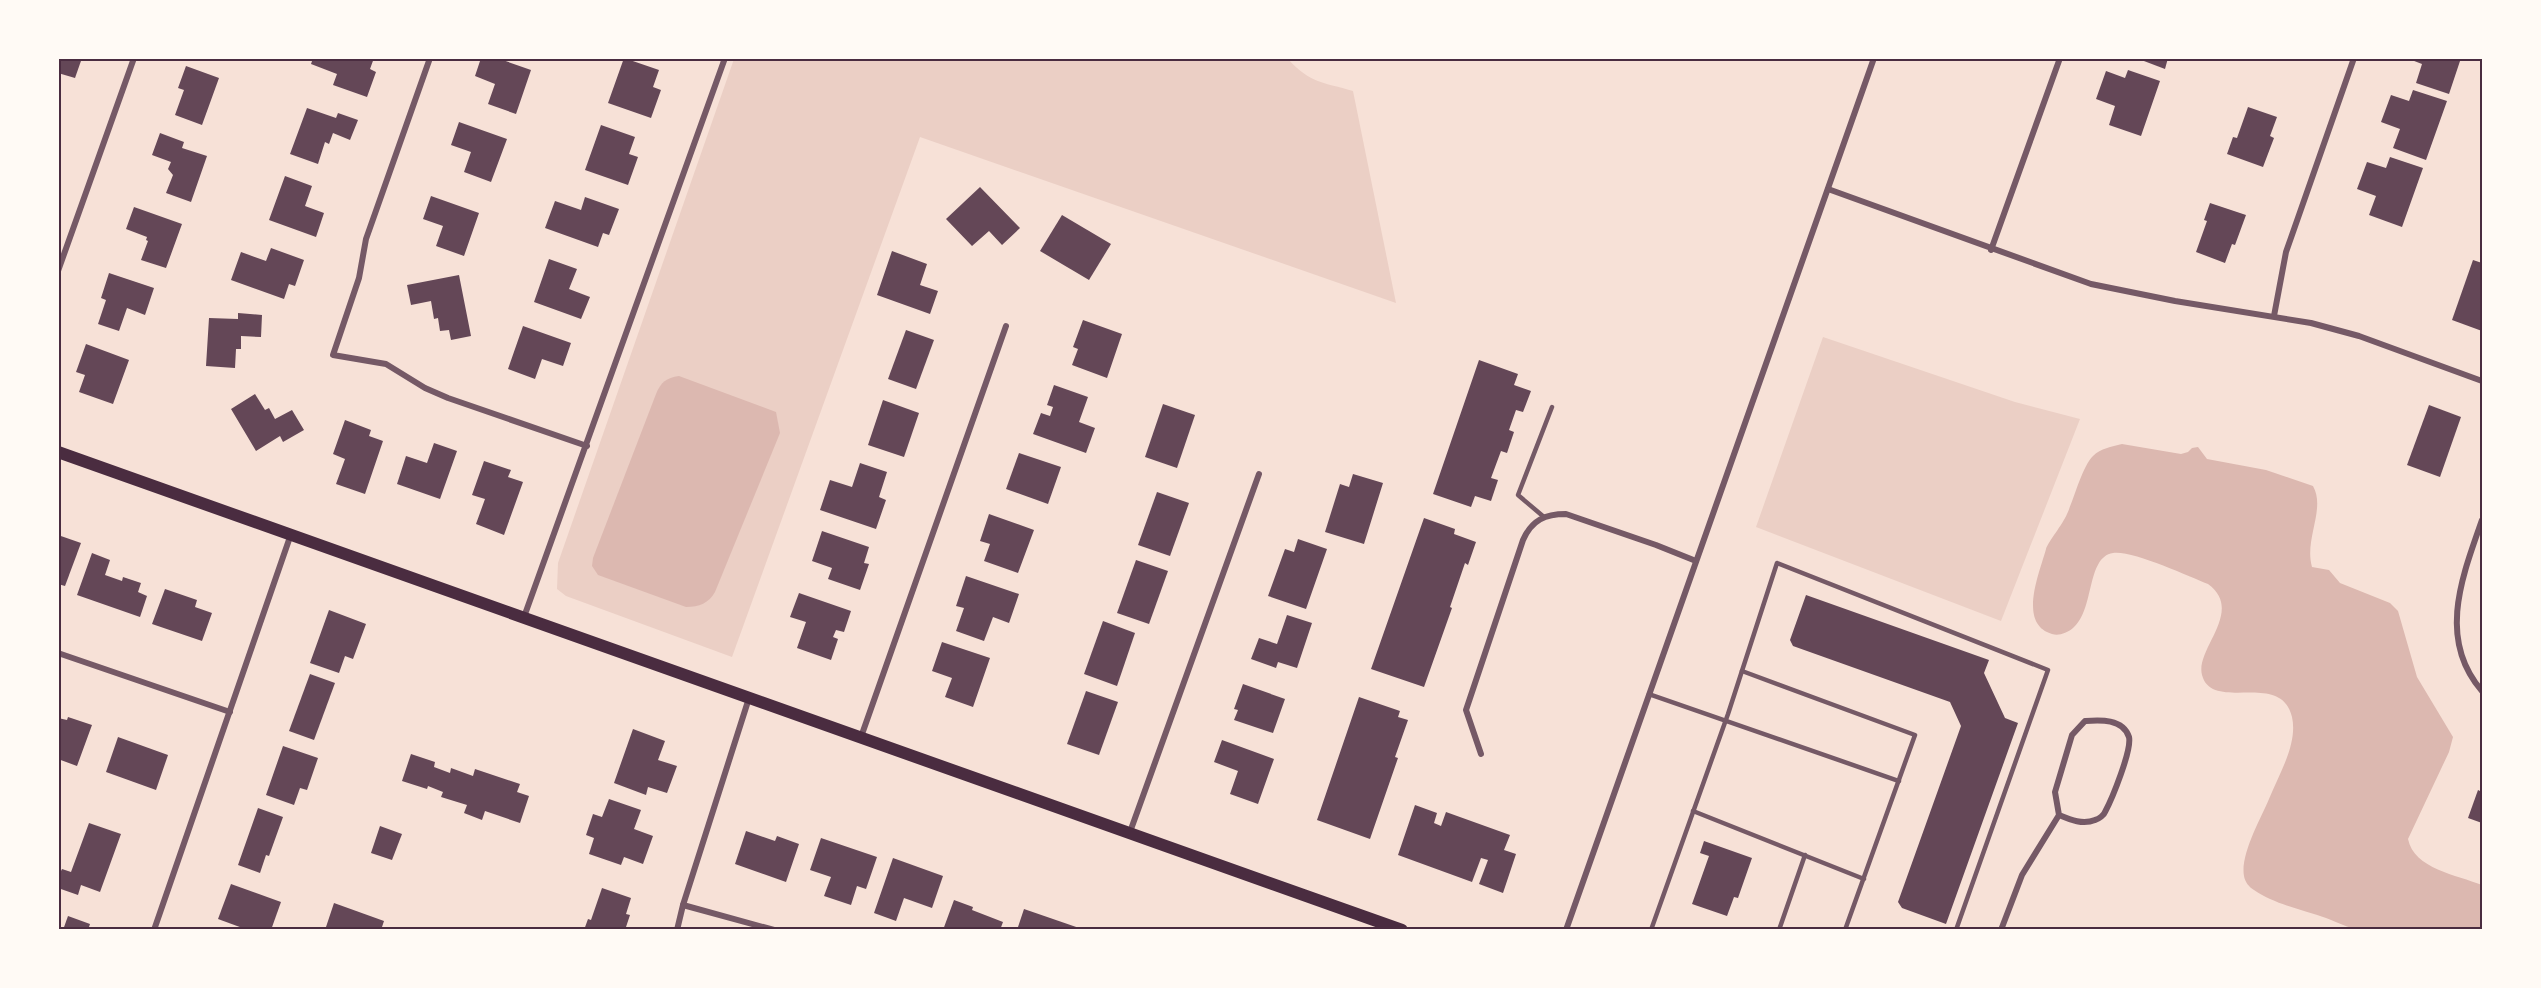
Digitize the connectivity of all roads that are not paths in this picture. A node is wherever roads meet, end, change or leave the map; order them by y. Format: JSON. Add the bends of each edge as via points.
{"nodes":[{"id":1,"x":134,"y":58,"type":"edge"},
{"id":2,"x":430,"y":58,"type":"edge"},
{"id":3,"x":725,"y":58,"type":"edge"},
{"id":4,"x":1874,"y":58,"type":"edge"},
{"id":5,"x":2060,"y":58,"type":"edge"},
{"id":6,"x":2354,"y":58,"type":"edge"},
{"id":7,"x":1827,"y":189,"type":"junction"},
{"id":8,"x":1991,"y":250,"type":"junction"},
{"id":9,"x":58,"y":271,"type":"edge"},
{"id":10,"x":2274,"y":316,"type":"junction"},
{"id":11,"x":1006,"y":326,"type":"dead end"},
{"id":12,"x":2482,"y":381,"type":"edge"},
{"id":13,"x":1552,"y":407,"type":"dead end"},
{"id":14,"x":587,"y":446,"type":"junction"},
{"id":15,"x":58,"y":452,"type":"edge"},
{"id":16,"x":1259,"y":474,"type":"dead end"},
{"id":17,"x":1544,"y":517,"type":"junction"},
{"id":18,"x":2482,"y":520,"type":"edge"},
{"id":19,"x":291,"y":534,"type":"junction"},
{"id":20,"x":1696,"y":561,"type":"junction"},
{"id":21,"x":524,"y":617,"type":"junction"},
{"id":22,"x":58,"y":653,"type":"edge"},
{"id":23,"x":1742,"y":671,"type":"junction"},
{"id":24,"x":2482,"y":691,"type":"edge"},
{"id":25,"x":1649,"y":694,"type":"junction"},
{"id":26,"x":749,"y":697,"type":"junction"},
{"id":27,"x":230,"y":712,"type":"junction"},
{"id":28,"x":1725,"y":722,"type":"junction"},
{"id":29,"x":861,"y":737,"type":"junction"},
{"id":30,"x":1481,"y":754,"type":"dead end"},
{"id":31,"x":1899,"y":781,"type":"junction"},
{"id":32,"x":1694,"y":811,"type":"junction"},
{"id":33,"x":2059,"y":815,"type":"junction"},
{"id":34,"x":1130,"y":832,"type":"junction"},
{"id":35,"x":1805,"y":855,"type":"junction"},
{"id":36,"x":1864,"y":879,"type":"junction"},
{"id":37,"x":683,"y":905,"type":"junction"},
{"id":38,"x":154,"y":930,"type":"edge"},
{"id":39,"x":677,"y":930,"type":"edge"},
{"id":40,"x":774,"y":930,"type":"edge"},
{"id":41,"x":1402,"y":930,"type":"edge"},
{"id":42,"x":1566,"y":930,"type":"edge"},
{"id":43,"x":1651,"y":930,"type":"edge"},
{"id":44,"x":1779,"y":930,"type":"edge"},
{"id":45,"x":1845,"y":930,"type":"edge"},
{"id":46,"x":1956,"y":930,"type":"edge"},
{"id":47,"x":2001,"y":930,"type":"edge"}],
"edges":[{"from":1,"to":9,"type":"street"},
{"from":2,"to":14,"type":"street","via":[[366,239],[359,278],[333,355],[386,364],[448,398]]},
{"from":3,"to":14,"type":"street"},
{"from":4,"to":7,"type":"street"},
{"from":5,"to":8,"type":"street"},
{"from":6,"to":10,"type":"street","via":[[2286,252]]},
{"from":7,"to":8,"type":"street"},
{"from":7,"to":20,"type":"street"},
{"from":8,"to":10,"type":"street","via":[[2091,284]]},
{"from":10,"to":12,"type":"street","via":[[2359,336]]},
{"from":11,"to":29,"type":"street"},
{"from":13,"to":17,"type":"lane","via":[[1518,495]]},
{"from":14,"to":21,"type":"street"},
{"from":15,"to":19,"type":"main road"},
{"from":16,"to":34,"type":"street"},
{"from":17,"to":20,"type":"street","via":[[1577,516]]},
{"from":17,"to":30,"type":"street","via":[[1534,523],[1523,540],[1466,710]]},
{"from":18,"to":24,"type":"street","via":[[2459,593],[2456,626],[2461,654],[2471,678]]},
{"from":19,"to":21,"type":"main road"},
{"from":19,"to":27,"type":"street"},
{"from":20,"to":25,"type":"street"},
{"from":21,"to":26,"type":"main road"},
{"from":22,"to":27,"type":"street"},
{"from":23,"to":28,"type":"lane"},
{"from":23,"to":31,"type":"lane","via":[[1915,735]]},
{"from":23,"to":46,"type":"lane","via":[[1777,563],[2048,670]]},
{"from":25,"to":28,"type":"lane"},
{"from":25,"to":42,"type":"street"},
{"from":26,"to":29,"type":"main road"},
{"from":26,"to":37,"type":"street"},
{"from":27,"to":38,"type":"street"},
{"from":28,"to":31,"type":"lane"},
{"from":28,"to":32,"type":"lane"},
{"from":29,"to":34,"type":"main road"},
{"from":31,"to":36,"type":"lane"},
{"from":32,"to":35,"type":"lane"},
{"from":32,"to":43,"type":"lane"},
{"from":33,"to":33,"type":"street","via":[[2055,792],[2072,735],[2085,721],[2107,720],[2121,726],[2129,737],[2128,753],[2105,813],[2095,820],[2077,822]]},
{"from":33,"to":47,"type":"street","via":[[2022,875]]},
{"from":34,"to":41,"type":"main road"},
{"from":35,"to":36,"type":"lane"},
{"from":35,"to":44,"type":"lane"},
{"from":36,"to":45,"type":"lane"},
{"from":37,"to":39,"type":"street"},
{"from":37,"to":40,"type":"street"}]}
